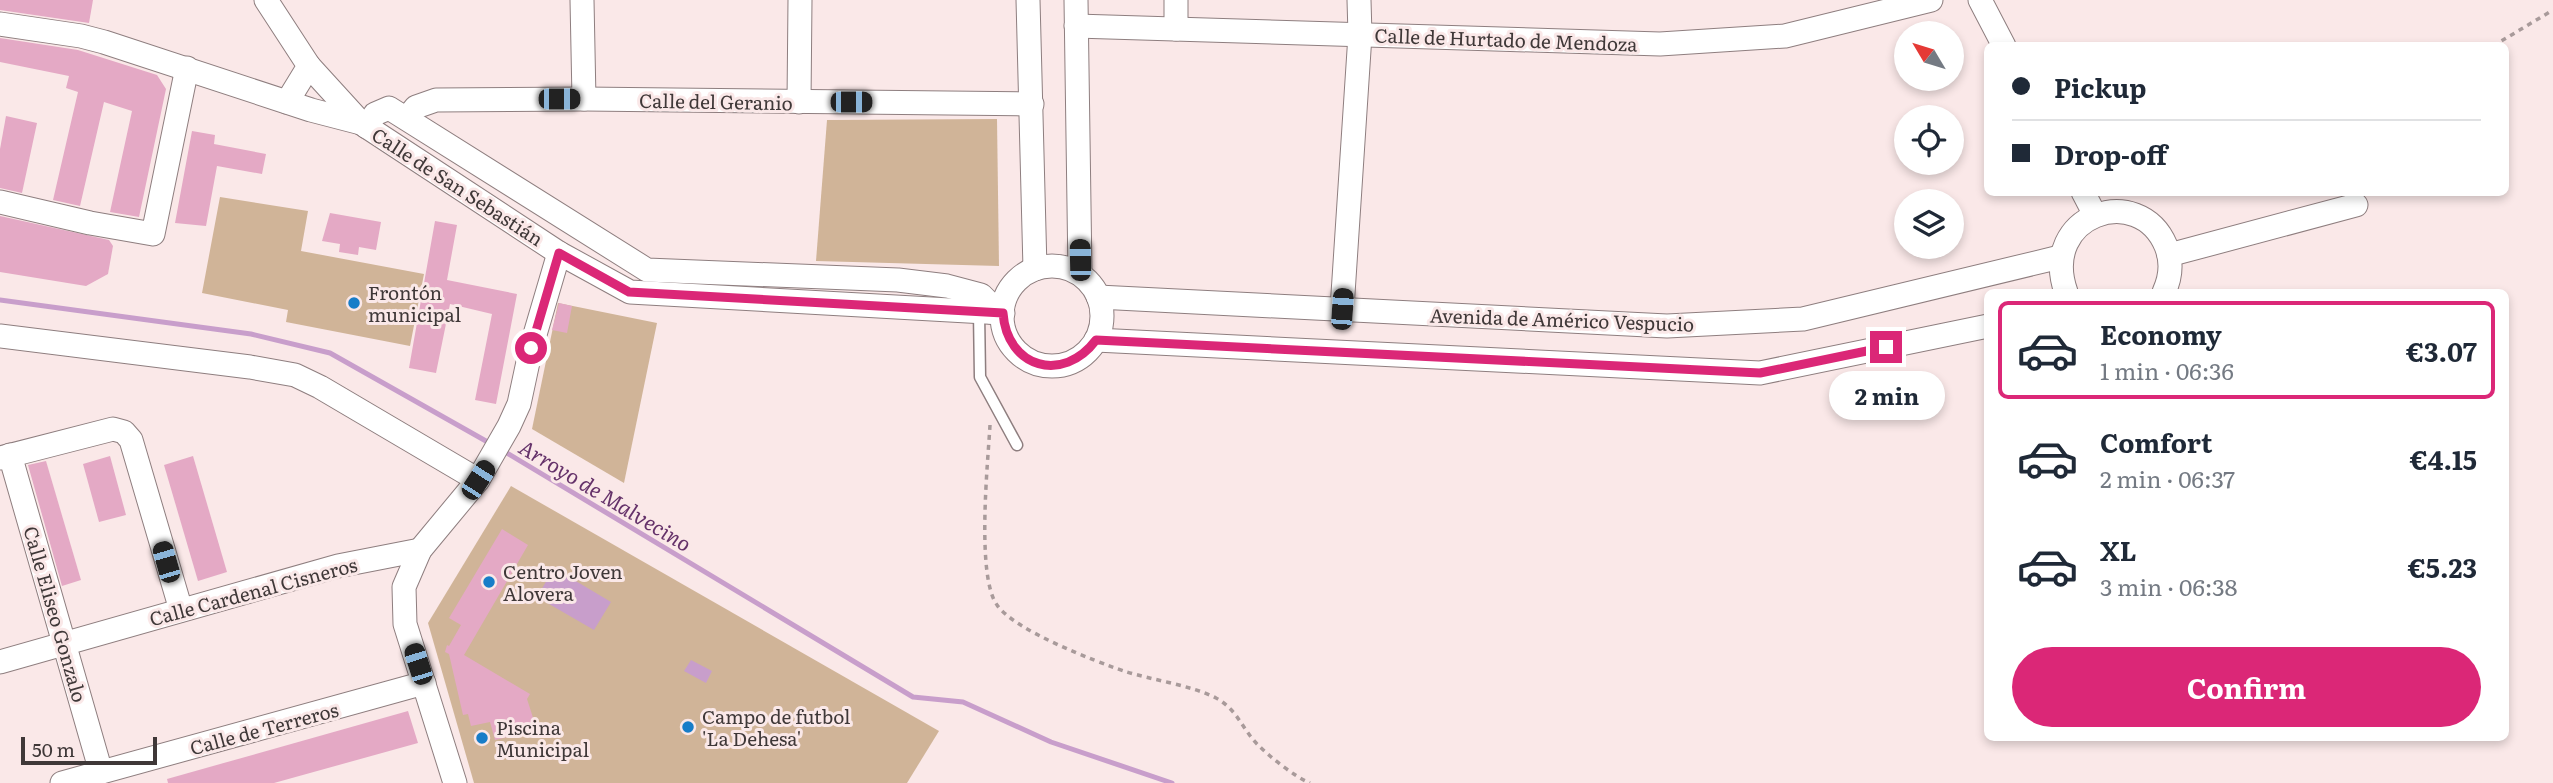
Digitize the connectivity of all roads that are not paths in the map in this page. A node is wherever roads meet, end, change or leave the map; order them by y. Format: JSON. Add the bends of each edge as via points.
{"nodes":[{"id":1,"x":582,"y":0,"type":"edge"},
{"id":2,"x":800,"y":0,"type":"edge"},
{"id":3,"x":1028,"y":0,"type":"edge"},
{"id":4,"x":1076,"y":0,"type":"edge"},
{"id":5,"x":1176,"y":0,"type":"edge"},
{"id":6,"x":1359,"y":0,"type":"edge"},
{"id":7,"x":1931,"y":0,"type":"edge"},
{"id":8,"x":1980,"y":0,"type":"edge"},
{"id":9,"x":270,"y":1,"type":"edge"},
{"id":10,"x":0,"y":24,"type":"edge"},
{"id":11,"x":1076,"y":26,"type":"junction"},
{"id":12,"x":1176,"y":29,"type":"junction"},
{"id":13,"x":1360,"y":35,"type":"junction"},
{"id":14,"x":2002,"y":42,"type":"edge"},
{"id":15,"x":309,"y":66,"type":"junction"},
{"id":16,"x":187,"y":68,"type":"junction"},
{"id":17,"x":584,"y":99,"type":"junction"},
{"id":18,"x":287,"y":102,"type":"junction"},
{"id":19,"x":799,"y":102,"type":"junction"},
{"id":20,"x":1032,"y":104,"type":"junction"},
{"id":21,"x":407,"y":118,"type":"junction"},
{"id":22,"x":364,"y":125,"type":"junction"},
{"id":23,"x":2085,"y":196,"type":"edge"},
{"id":24,"x":0,"y":202,"type":"edge"},
{"id":25,"x":2356,"y":205,"type":"dead end"},
{"id":26,"x":2095,"y":215,"type":"junction"},
{"id":27,"x":559,"y":253,"type":"junction"},
{"id":28,"x":2169,"y":255,"type":"junction"},
{"id":29,"x":2060,"y":257,"type":"junction"},
{"id":30,"x":1035,"y":269,"type":"junction"},
{"id":31,"x":1080,"y":274,"type":"junction"},
{"id":32,"x":2065,"y":289,"type":"edge"},
{"id":33,"x":2165,"y":289,"type":"edge"},
{"id":34,"x":1098,"y":297,"type":"junction"},
{"id":35,"x":1342,"y":309,"type":"junction"},
{"id":36,"x":991,"y":312,"type":"junction"},
{"id":37,"x":1984,"y":327,"type":"edge"},
{"id":38,"x":0,"y":336,"type":"edge"},
{"id":39,"x":1096,"y":340,"type":"junction"},
{"id":40,"x":1017,"y":445,"type":"dead end"},
{"id":41,"x":5,"y":457,"type":"edge"},
{"id":42,"x":483,"y":472,"type":"junction"},
{"id":43,"x":420,"y":550,"type":"junction"},
{"id":44,"x":181,"y":610,"type":"junction"},
{"id":45,"x":65,"y":643,"type":"junction"},
{"id":46,"x":0,"y":662,"type":"edge"},
{"id":47,"x":424,"y":684,"type":"junction"},
{"id":48,"x":101,"y":772,"type":"junction"},
{"id":49,"x":62,"y":783,"type":"edge"},
{"id":50,"x":455,"y":783,"type":"edge"}],
"edges":[{"from":1,"to":17,"type":"street"},
{"from":2,"to":19,"type":"street"},
{"from":3,"to":20,"type":"street"},
{"from":4,"to":11,"type":"street"},
{"from":5,"to":12,"type":"street"},
{"from":6,"to":13,"type":"street"},
{"from":7,"to":13,"type":"street","name":"Calle de Hurtado de Mendoza","via":[[1785,36],[1660,44]]},
{"from":8,"to":14,"type":"street"},
{"from":9,"to":15,"type":"street"},
{"from":10,"to":16,"type":"street","name":"Calle de San Sebastián","via":[[81,36]]},
{"from":11,"to":12,"type":"street","name":"Calle de Hurtado de Mendoza"},
{"from":11,"to":31,"type":"street"},
{"from":12,"to":13,"type":"street","name":"Calle de Hurtado de Mendoza"},
{"from":13,"to":35,"type":"street"},
{"from":15,"to":18,"type":"street"},
{"from":15,"to":22,"type":"street"},
{"from":16,"to":18,"type":"street","name":"Calle de San Sebastián"},
{"from":16,"to":24,"type":"street","via":[[153,234]]},
{"from":17,"to":19,"type":"street","name":"Calle del Geranio"},
{"from":17,"to":21,"type":"street","name":"Calle del Geranio","via":[[436,100],[416,107]]},
{"from":18,"to":22,"type":"street","name":"Calle de San Sebastián"},
{"from":19,"to":20,"type":"street","name":"Calle del Geranio"},
{"from":20,"to":30,"type":"street"},
{"from":21,"to":22,"type":"street","via":[[389,108]]},
{"from":21,"to":36,"type":"street","via":[[647,270],[898,280],[981,295]]},
{"from":22,"to":27,"type":"street","name":"Calle de San Sebastián"},
{"from":23,"to":26,"type":"street"},
{"from":25,"to":28,"type":"street"},
{"from":26,"to":28,"type":"street","via":[[2114,211],[2141,218],[2162,237]]},
{"from":26,"to":29,"type":"street","via":[[2067,239]]},
{"from":27,"to":36,"type":"street","name":"Calle de San Sebastián","via":[[629,292]]},
{"from":27,"to":42,"type":"street","via":[[519,404]]},
{"from":28,"to":33,"type":"street"},
{"from":29,"to":32,"type":"street"},
{"from":29,"to":35,"type":"street","name":"Avenida de Américo Vespucio","via":[[1803,319],[1667,326]]},
{"from":30,"to":31,"type":"street","via":[[1058,266]]},
{"from":30,"to":36,"type":"street"},
{"from":31,"to":34,"type":"street"},
{"from":34,"to":35,"type":"street","name":"Avenida de Américo Vespucio"},
{"from":34,"to":39,"type":"street","via":[[1102,311]]},
{"from":36,"to":39,"type":"street","via":[[1025,357],[1046,366],[1075,361]]},
{"from":36,"to":40,"type":"lane","via":[[980,377]]},
{"from":37,"to":39,"type":"street","via":[[1760,373]]},
{"from":38,"to":42,"type":"street","via":[[295,375]]},
{"from":41,"to":44,"type":"street","via":[[113,429],[124,432],[131,440]]},
{"from":41,"to":45,"type":"street","name":"Calle Eliseo Gonzalo"},
{"from":42,"to":43,"type":"street"},
{"from":43,"to":44,"type":"street","name":"Calle Cardenal Cisneros","via":[[338,566]]},
{"from":43,"to":47,"type":"street","via":[[404,587],[405,624]]},
{"from":44,"to":45,"type":"street","name":"Calle Cardenal Cisneros"},
{"from":45,"to":46,"type":"street","name":"Calle Cardenal Cisneros"},
{"from":45,"to":48,"type":"street","name":"Calle Eliseo Gonzalo"},
{"from":47,"to":48,"type":"street","name":"Calle de Terreros"},
{"from":47,"to":50,"type":"street"},
{"from":48,"to":49,"type":"street","name":"Calle de Terreros"}]}
